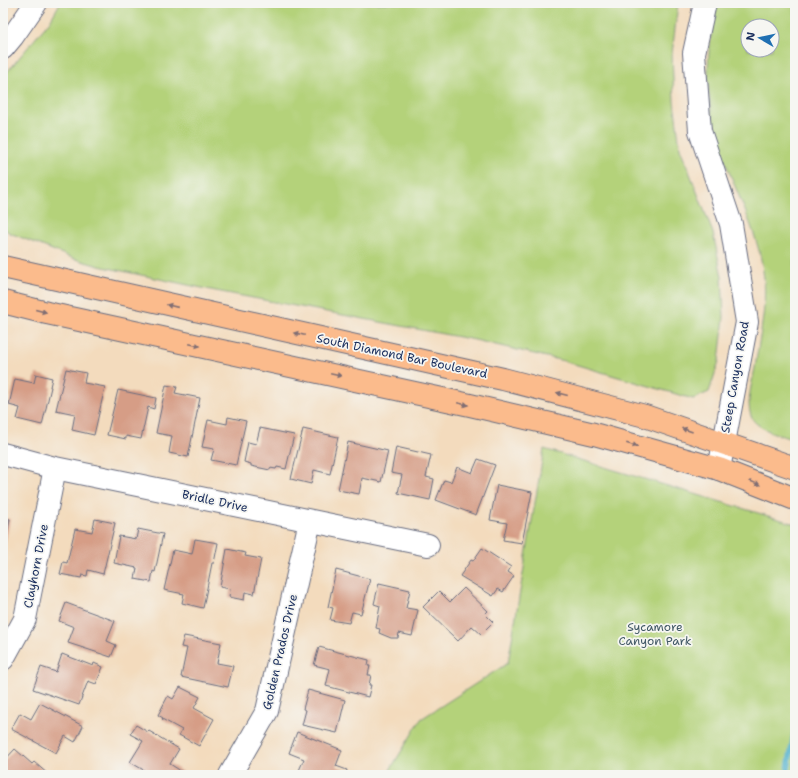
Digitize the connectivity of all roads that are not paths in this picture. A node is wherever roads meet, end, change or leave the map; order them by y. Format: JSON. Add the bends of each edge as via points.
{"nodes":[{"id":1,"x":36,"y":3,"type":"edge"},
{"id":2,"x":705,"y":3,"type":"edge"},
{"id":3,"x":3,"y":48,"type":"edge"},
{"id":4,"x":3,"y":267,"type":"edge"},
{"id":5,"x":3,"y":302,"type":"edge"},
{"id":6,"x":724,"y":442,"type":"junction"},
{"id":7,"x":3,"y":454,"type":"edge"},
{"id":8,"x":55,"y":468,"type":"junction"},
{"id":9,"x":795,"y":468,"type":"edge"},
{"id":10,"x":719,"y":469,"type":"junction"},
{"id":11,"x":795,"y":499,"type":"edge"},
{"id":12,"x":310,"y":521,"type":"junction"},
{"id":13,"x":428,"y":545,"type":"dead end"},
{"id":14,"x":3,"y":659,"type":"edge"},
{"id":15,"x":230,"y":775,"type":"edge"}],
"edges":[{"from":1,"to":3,"type":"street"},
{"from":2,"to":6,"type":"street","name":"Steep Canyon Road","via":[[694,53],[700,131],[731,224],[747,322]]},
{"from":6,"to":4,"type":"main road","name":"South Diamond Bar Boulevard","one_way":true,"via":[[645,416],[503,379]]},
{"from":5,"to":10,"type":"main road","one_way":true,"via":[[594,434]]},
{"from":6,"to":9,"type":"main road","name":"South Diamond Bar Boulevard"},
{"from":6,"to":10,"type":"street","name":"Steep Canyon Road"},
{"from":7,"to":8,"type":"street","name":"Bridle Drive"},
{"from":8,"to":12,"type":"street","name":"Bridle Drive"},
{"from":8,"to":14,"type":"street","name":"Clayhorn Drive","via":[[25,619]]},
{"from":10,"to":11,"type":"main road","one_way":true},
{"from":12,"to":13,"type":"street","name":"Bridle Drive"},
{"from":12,"to":15,"type":"street","name":"Golden Prados Drive","via":[[267,711]]}]}
